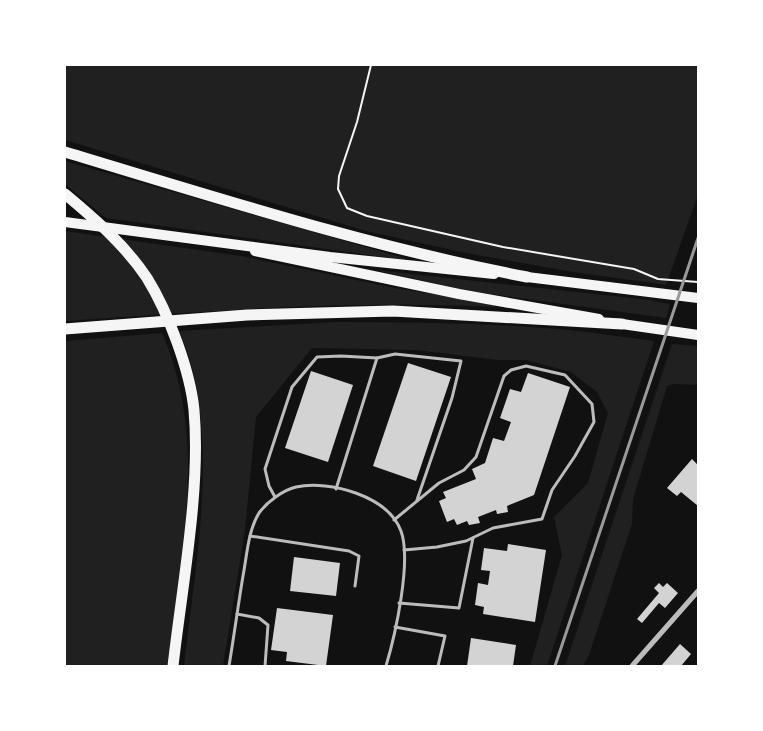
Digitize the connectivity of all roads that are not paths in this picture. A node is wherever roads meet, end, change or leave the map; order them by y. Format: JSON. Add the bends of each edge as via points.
{"nodes":[{"id":1,"x":65,"y":152,"type":"edge"},
{"id":2,"x":65,"y":194,"type":"edge"},
{"id":3,"x":65,"y":222,"type":"edge"},
{"id":4,"x":230,"y":244,"type":"junction"},
{"id":5,"x":527,"y":276,"type":"junction"},
{"id":6,"x":698,"y":298,"type":"edge"},
{"id":7,"x":622,"y":324,"type":"junction"},
{"id":8,"x":65,"y":329,"type":"edge"},
{"id":9,"x":698,"y":335,"type":"edge"},
{"id":10,"x":377,"y":358,"type":"junction"},
{"id":11,"x":336,"y":489,"type":"junction"},
{"id":12,"x":275,"y":497,"type":"junction"},
{"id":13,"x":417,"y":501,"type":"junction"},
{"id":14,"x":394,"y":520,"type":"junction"},
{"id":15,"x":250,"y":536,"type":"junction"},
{"id":16,"x":473,"y":538,"type":"junction"},
{"id":17,"x":404,"y":550,"type":"junction"},
{"id":18,"x":355,"y":586,"type":"dead end"},
{"id":19,"x":698,"y":591,"type":"edge"},
{"id":20,"x":399,"y":603,"type":"junction"},
{"id":21,"x":237,"y":614,"type":"junction"},
{"id":22,"x":395,"y":627,"type":"junction"},
{"id":23,"x":173,"y":666,"type":"edge"},
{"id":24,"x":229,"y":666,"type":"edge"},
{"id":25,"x":265,"y":666,"type":"edge"},
{"id":26,"x":386,"y":666,"type":"edge"},
{"id":27,"x":438,"y":666,"type":"edge"},
{"id":28,"x":632,"y":666,"type":"edge"}],
"edges":[{"from":1,"to":5,"type":"highway","via":[[342,235]]},
{"from":2,"to":23,"type":"highway","via":[[97,221],[146,278],[164,310],[180,352],[194,408],[195,453]]},
{"from":3,"to":4,"type":"main road"},
{"from":4,"to":5,"type":"main road","via":[[443,270]]},
{"from":4,"to":7,"type":"main road","via":[[357,274]]},
{"from":5,"to":6,"type":"main road"},
{"from":7,"to":8,"type":"highway","via":[[393,311],[247,315]]},
{"from":7,"to":9,"type":"main road"},
{"from":10,"to":11,"type":"lane"},
{"from":10,"to":12,"type":"lane","via":[[317,358],[292,387],[265,469]]},
{"from":10,"to":13,"type":"lane","via":[[395,354],[461,361],[452,398]]},
{"from":11,"to":12,"type":"lane","via":[[295,488]]},
{"from":11,"to":14,"type":"lane","via":[[374,500]]},
{"from":12,"to":15,"type":"lane","via":[[259,513]]},
{"from":13,"to":14,"type":"lane"},
{"from":13,"to":16,"type":"lane","via":[[439,483],[464,470],[476,457],[504,376],[511,370],[526,366],[565,376],[592,404],[594,422],[552,490],[542,519],[492,528]]},
{"from":14,"to":17,"type":"lane","via":[[401,531]]},
{"from":15,"to":18,"type":"lane","via":[[349,551],[359,556]]},
{"from":15,"to":21,"type":"lane"},
{"from":16,"to":17,"type":"lane","via":[[437,548]]},
{"from":16,"to":20,"type":"lane","via":[[459,608]]},
{"from":17,"to":20,"type":"lane","via":[[406,565]]},
{"from":19,"to":28,"type":"street"},
{"from":20,"to":22,"type":"lane"},
{"from":21,"to":24,"type":"lane"},
{"from":21,"to":25,"type":"lane","via":[[259,618],[268,625]]},
{"from":22,"to":26,"type":"lane"},
{"from":22,"to":27,"type":"lane","via":[[445,636]]}]}
